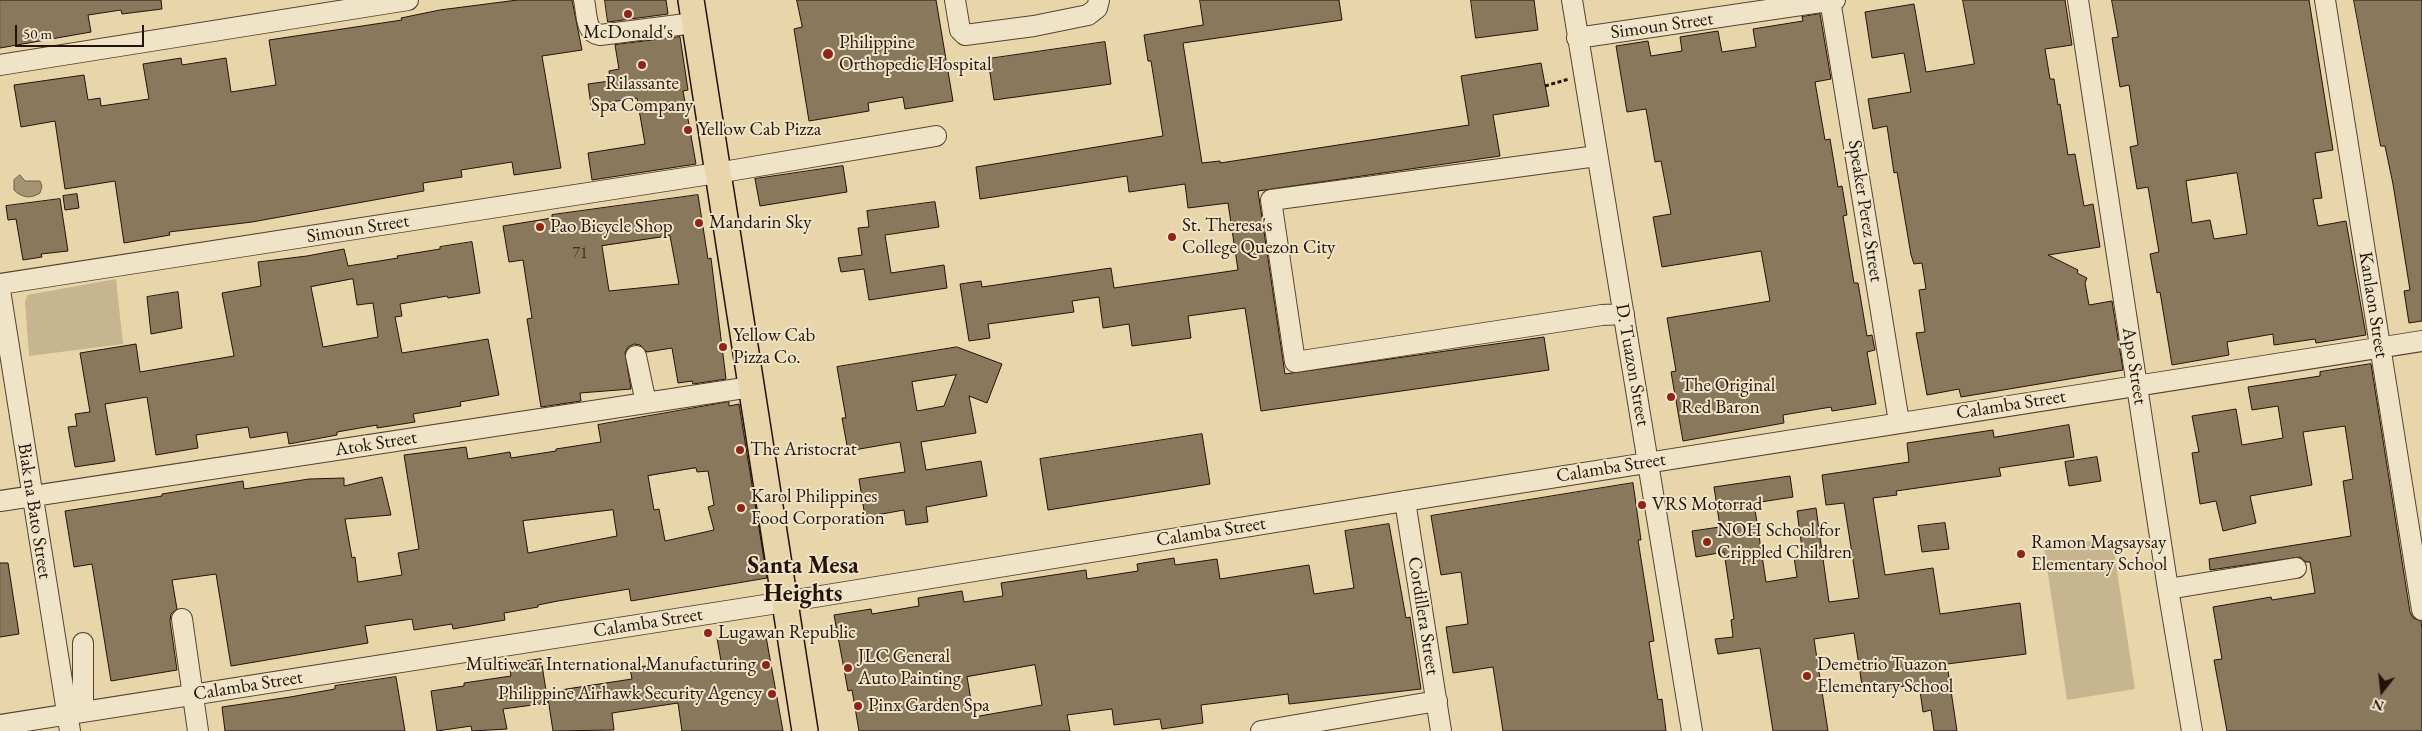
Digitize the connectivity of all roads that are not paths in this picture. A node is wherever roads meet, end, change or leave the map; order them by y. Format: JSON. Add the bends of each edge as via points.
{"nodes":[{"id":1,"x":408,"y":0,"type":"edge"},
{"id":2,"x":584,"y":0,"type":"edge"},
{"id":3,"x":955,"y":0,"type":"edge"},
{"id":4,"x":1099,"y":0,"type":"edge"},
{"id":5,"x":1572,"y":0,"type":"edge"},
{"id":6,"x":1832,"y":0,"type":"edge"},
{"id":7,"x":2078,"y":0,"type":"edge"},
{"id":8,"x":2325,"y":0,"type":"edge"},
{"id":9,"x":692,"y":12,"type":"edge"},
{"id":10,"x":1578,"y":38,"type":"junction"},
{"id":11,"x":0,"y":65,"type":"edge"},
{"id":12,"x":936,"y":136,"type":"dead end"},
{"id":13,"x":1597,"y":156,"type":"junction"},
{"id":14,"x":717,"y":174,"type":"junction"},
{"id":15,"x":0,"y":284,"type":"edge"},
{"id":16,"x":0,"y":290,"type":"edge"},
{"id":17,"x":1624,"y":314,"type":"junction"},
{"id":18,"x":2422,"y":341,"type":"edge"},
{"id":19,"x":2379,"y":348,"type":"junction"},
{"id":20,"x":636,"y":356,"type":"dead end"},
{"id":21,"x":2137,"y":385,"type":"junction"},
{"id":22,"x":751,"y":387,"type":"junction"},
{"id":23,"x":646,"y":403,"type":"junction"},
{"id":24,"x":1899,"y":422,"type":"junction"},
{"id":25,"x":1649,"y":462,"type":"junction"},
{"id":26,"x":31,"y":496,"type":"junction"},
{"id":27,"x":0,"y":501,"type":"edge"},
{"id":28,"x":1405,"y":501,"type":"junction"},
{"id":29,"x":2296,"y":568,"type":"dead end"},
{"id":30,"x":2168,"y":589,"type":"junction"},
{"id":31,"x":784,"y":602,"type":"junction"},
{"id":32,"x":2422,"y":610,"type":"edge"},
{"id":33,"x":182,"y":619,"type":"dead end"},
{"id":34,"x":83,"y":643,"type":"dead end"},
{"id":35,"x":192,"y":694,"type":"junction"},
{"id":36,"x":1437,"y":701,"type":"junction"},
{"id":37,"x":74,"y":719,"type":"edge"},
{"id":38,"x":0,"y":724,"type":"edge"},
{"id":39,"x":198,"y":731,"type":"edge"},
{"id":40,"x":805,"y":731,"type":"edge"},
{"id":41,"x":1261,"y":731,"type":"edge"},
{"id":42,"x":1441,"y":731,"type":"edge"},
{"id":43,"x":1692,"y":731,"type":"edge"},
{"id":44,"x":2192,"y":731,"type":"edge"}],
"edges":[{"from":1,"to":11,"type":"street"},
{"from":2,"to":9,"type":"street","via":[[589,29],[600,35]]},
{"from":3,"to":4,"type":"street","via":[[960,30],[965,35],[1088,15],[1098,8]]},
{"from":5,"to":10,"type":"street","name":"D. Tuazon Street"},
{"from":6,"to":10,"type":"street","name":"Simoun Street"},
{"from":6,"to":24,"type":"street","name":"Speaker Perez Street"},
{"from":7,"to":21,"type":"street","name":"Apo Street"},
{"from":8,"to":19,"type":"street","name":"Kanlaon Street"},
{"from":9,"to":14,"type":"main road"},
{"from":10,"to":13,"type":"street","name":"D. Tuazon Street"},
{"from":12,"to":14,"type":"street","name":"Simoun Street"},
{"from":13,"to":17,"type":"street","name":"D. Tuazon Street"},
{"from":13,"to":17,"type":"street","via":[[1271,200],[1295,362]]},
{"from":14,"to":15,"type":"street","name":"Simoun Street"},
{"from":14,"to":22,"type":"main road"},
{"from":16,"to":26,"type":"street","name":"Biak na Bato Street"},
{"from":17,"to":25,"type":"street","name":"D. Tuazon Street"},
{"from":18,"to":19,"type":"street","name":"Calamba Street"},
{"from":19,"to":21,"type":"street","name":"Calamba Street"},
{"from":19,"to":32,"type":"street","name":"Kanlaon Street"},
{"from":20,"to":23,"type":"street"},
{"from":21,"to":24,"type":"street","name":"Calamba Street"},
{"from":21,"to":30,"type":"street","name":"Apo Street"},
{"from":22,"to":23,"type":"street","name":"Atok Street"},
{"from":22,"to":31,"type":"main road"},
{"from":23,"to":26,"type":"street","name":"Atok Street"},
{"from":24,"to":25,"type":"street","name":"Calamba Street"},
{"from":25,"to":28,"type":"street","name":"Calamba Street"},
{"from":25,"to":43,"type":"street","name":"D. Tuazon Street"},
{"from":26,"to":27,"type":"street","name":"Atok Street"},
{"from":26,"to":37,"type":"street","name":"Biak na Bato Street"},
{"from":28,"to":31,"type":"street","name":"Calamba Street"},
{"from":28,"to":36,"type":"street","name":"Cordillera Street"},
{"from":29,"to":30,"type":"street"},
{"from":30,"to":44,"type":"street","name":"Apo Street"},
{"from":31,"to":35,"type":"street","name":"Calamba Street"},
{"from":31,"to":40,"type":"main road"},
{"from":33,"to":35,"type":"street"},
{"from":34,"to":37,"type":"street"},
{"from":35,"to":37,"type":"street","name":"Calamba Street"},
{"from":35,"to":39,"type":"street"},
{"from":36,"to":41,"type":"street"},
{"from":36,"to":42,"type":"street","name":"Cordillera Street"},
{"from":37,"to":38,"type":"street","name":"Calamba Street"}]}
